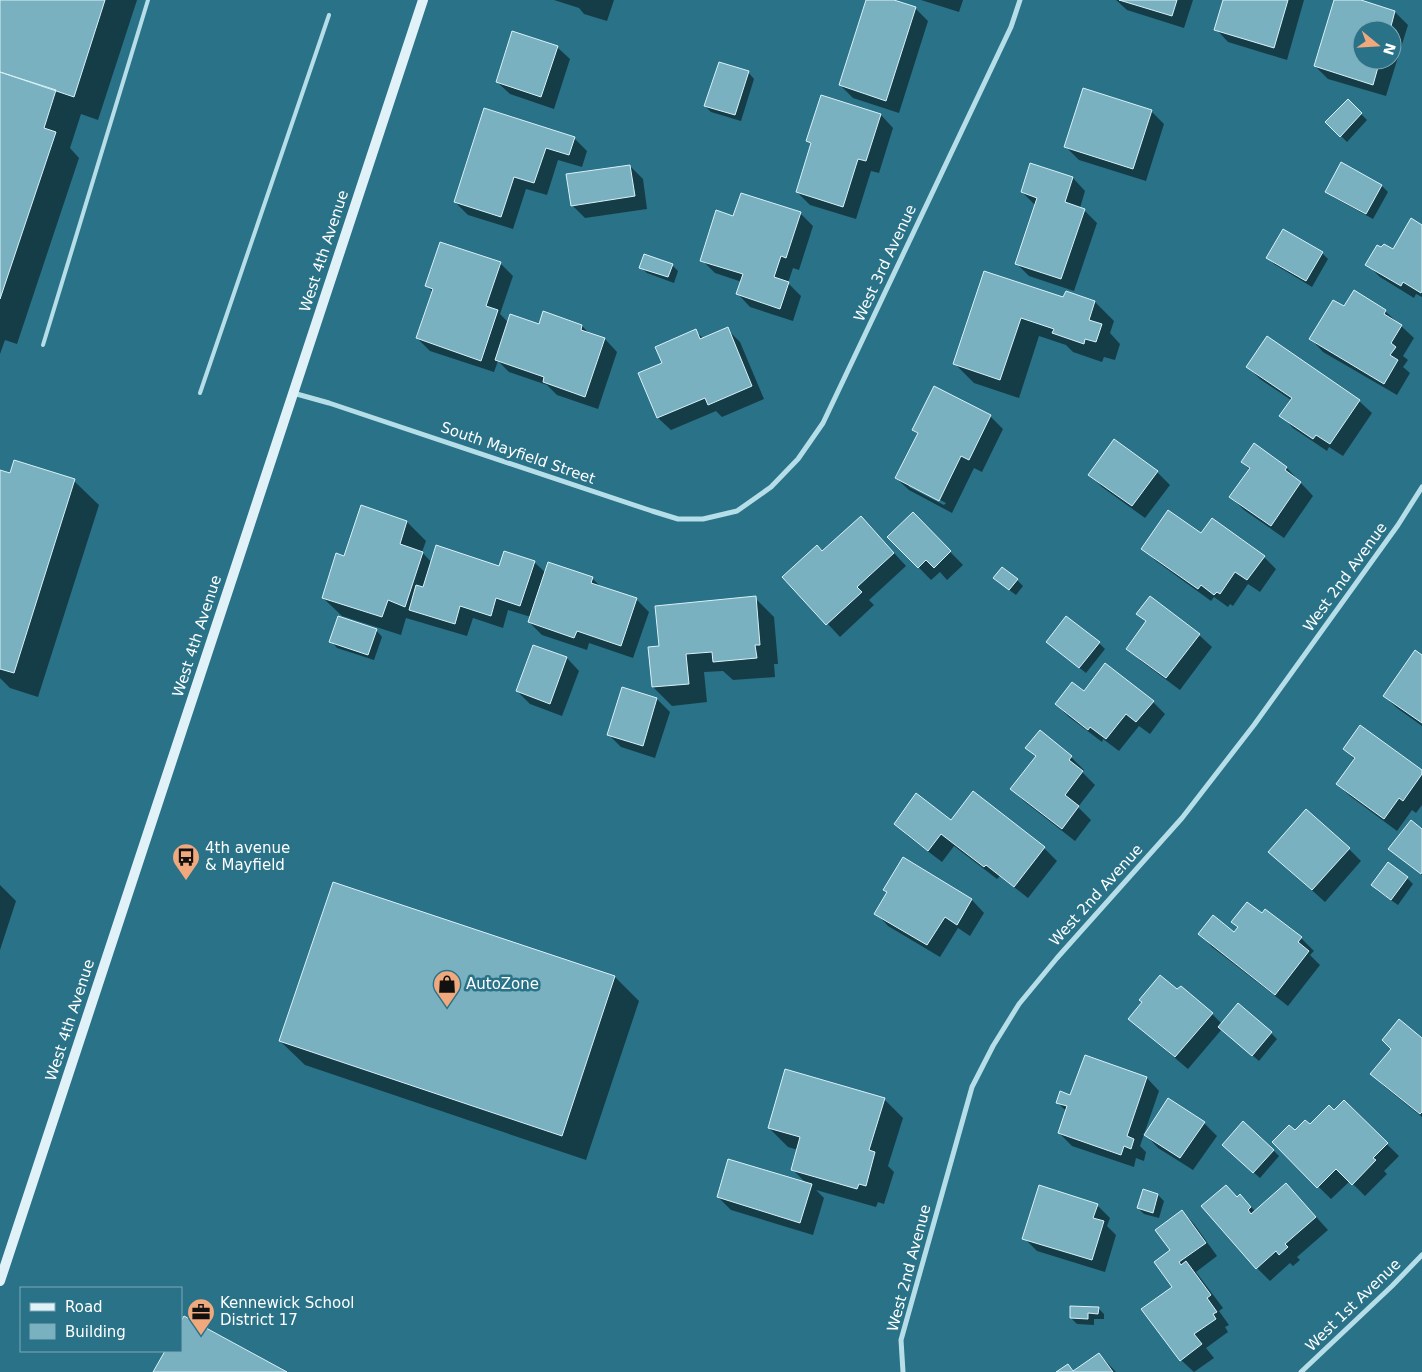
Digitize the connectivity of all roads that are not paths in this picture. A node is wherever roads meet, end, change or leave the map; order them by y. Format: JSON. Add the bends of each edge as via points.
{"nodes":[{"id":1,"x":148,"y":0,"type":"edge"},
{"id":2,"x":423,"y":0,"type":"edge"},
{"id":3,"x":1020,"y":0,"type":"edge"},
{"id":4,"x":329,"y":15,"type":"dead end"},
{"id":5,"x":43,"y":345,"type":"dead end"},
{"id":6,"x":200,"y":393,"type":"dead end"},
{"id":7,"x":293,"y":393,"type":"junction"},
{"id":8,"x":1422,"y":487,"type":"edge"},
{"id":9,"x":737,"y":510,"type":"joint"},
{"id":10,"x":1422,"y":1255,"type":"edge"},
{"id":11,"x":0,"y":1281,"type":"edge"},
{"id":12,"x":903,"y":1372,"type":"edge"},
{"id":13,"x":1301,"y":1372,"type":"edge"}],
"edges":[{"from":1,"to":5,"type":"lane"},
{"from":2,"to":7,"type":"main road","name":"West 4th Avenue"},
{"from":3,"to":9,"type":"street","name":"West 3rd Avenue","via":[[1011,27],[823,423],[798,459],[771,487]]},
{"from":4,"to":6,"type":"lane"},
{"from":7,"to":9,"type":"street","name":"South Mayfield Street","via":[[678,519],[703,519]]},
{"from":7,"to":11,"type":"main road","name":"West 4th Avenue"},
{"from":8,"to":12,"type":"street","name":"West 2nd Avenue","via":[[1254,725],[1182,818],[1019,1004],[993,1046],[972,1087],[901,1340]]},
{"from":10,"to":13,"type":"street","name":"West 1st Avenue"}]}
